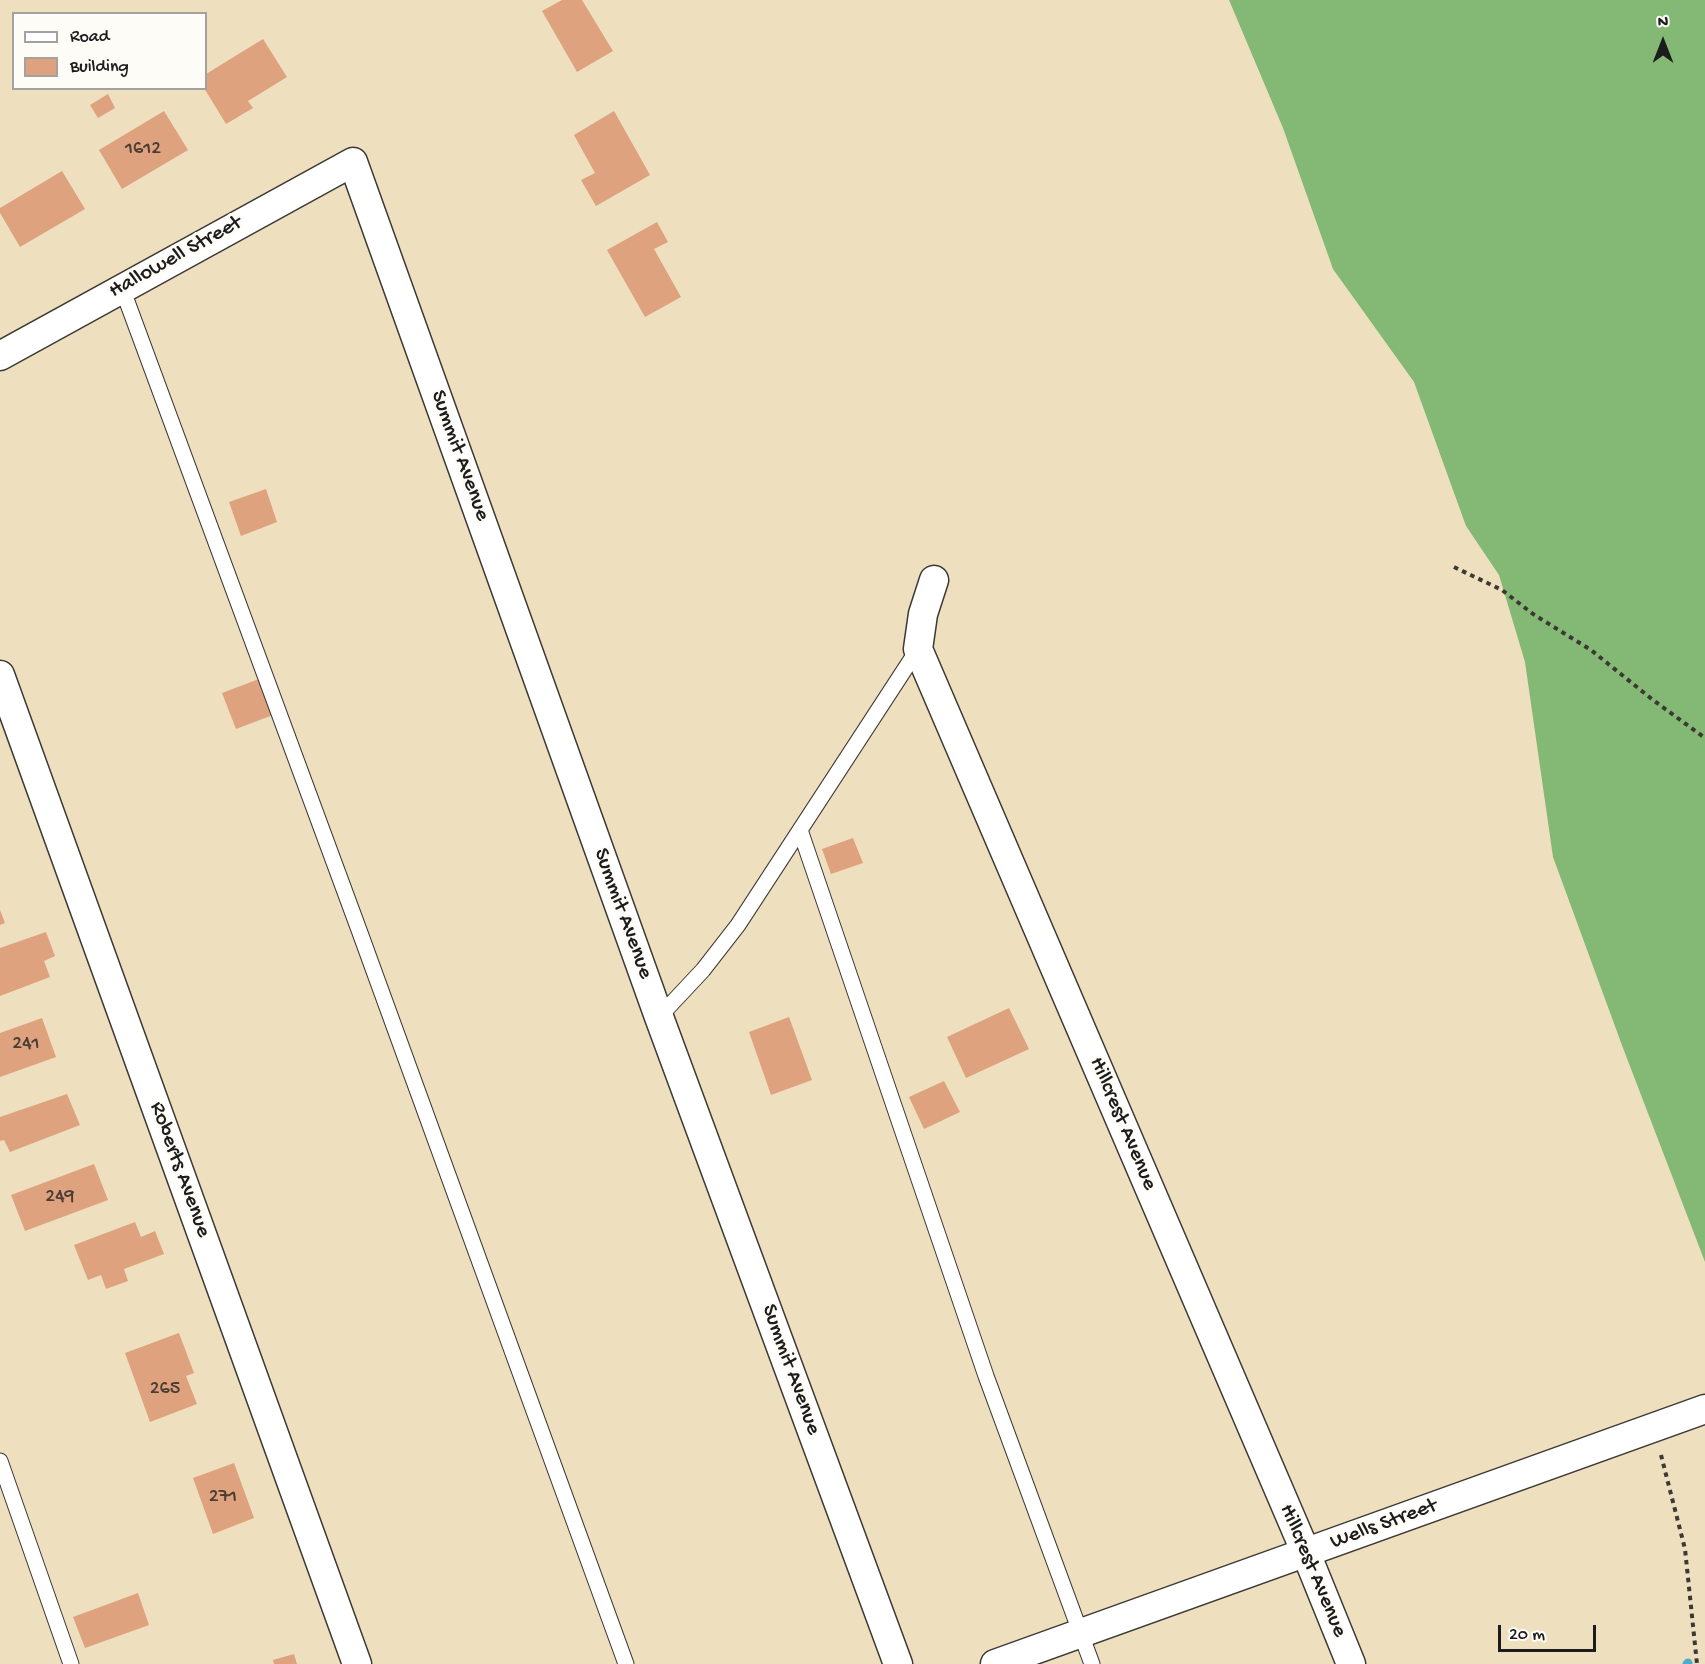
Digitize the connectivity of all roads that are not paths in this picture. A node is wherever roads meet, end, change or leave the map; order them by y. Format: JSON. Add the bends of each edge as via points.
{"nodes":[{"id":1,"x":353,"y":162,"type":"joint"},
{"id":2,"x":122,"y":288,"type":"junction"},
{"id":3,"x":0,"y":356,"type":"edge"},
{"id":4,"x":934,"y":580,"type":"dead end"},
{"id":5,"x":918,"y":649,"type":"junction"},
{"id":6,"x":0,"y":675,"type":"edge"},
{"id":7,"x":800,"y":830,"type":"junction"},
{"id":8,"x":659,"y":1017,"type":"junction"},
{"id":9,"x":1705,"y":1409,"type":"edge"},
{"id":10,"x":0,"y":1461,"type":"edge"},
{"id":11,"x":1305,"y":1553,"type":"junction"},
{"id":12,"x":1080,"y":1633,"type":"junction"},
{"id":13,"x":71,"y":1664,"type":"edge"},
{"id":14,"x":357,"y":1664,"type":"edge"},
{"id":15,"x":626,"y":1664,"type":"edge"},
{"id":16,"x":898,"y":1664,"type":"edge"},
{"id":17,"x":995,"y":1664,"type":"edge"},
{"id":18,"x":1092,"y":1664,"type":"edge"},
{"id":19,"x":1351,"y":1664,"type":"edge"}],
"edges":[{"from":1,"to":2,"type":"street","name":"Hallowell Street"},
{"from":1,"to":8,"type":"street","name":"Summit Avenue"},
{"from":2,"to":3,"type":"street","name":"Hallowell Street"},
{"from":2,"to":15,"type":"lane"},
{"from":4,"to":5,"type":"street","via":[[923,614]]},
{"from":5,"to":7,"type":"lane"},
{"from":5,"to":11,"type":"street","name":"Hillcrest Avenue"},
{"from":6,"to":14,"type":"street","name":"Roberts Avenue"},
{"from":7,"to":8,"type":"lane","via":[[738,925]]},
{"from":7,"to":12,"type":"lane","via":[[986,1376]]},
{"from":8,"to":16,"type":"street","name":"Summit Avenue"},
{"from":9,"to":11,"type":"street","name":"Wells Street"},
{"from":10,"to":13,"type":"lane"},
{"from":11,"to":12,"type":"street","name":"Wells Street"},
{"from":11,"to":19,"type":"street","name":"Hillcrest Avenue"},
{"from":12,"to":17,"type":"street","name":"Wells Street"},
{"from":12,"to":18,"type":"lane"}]}
